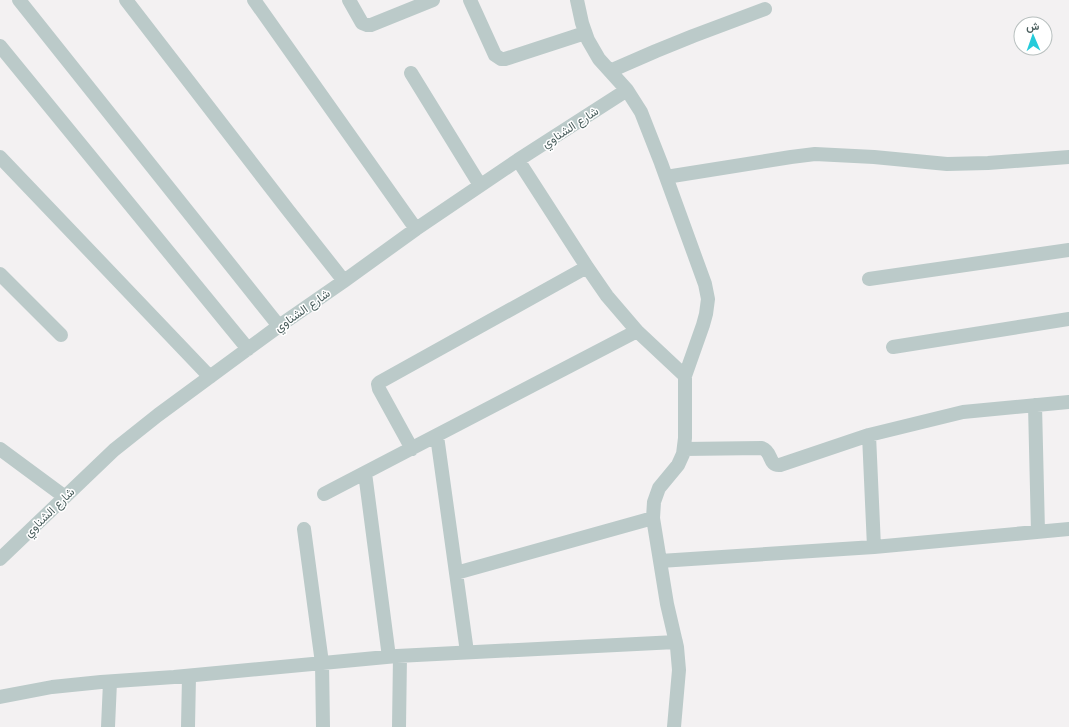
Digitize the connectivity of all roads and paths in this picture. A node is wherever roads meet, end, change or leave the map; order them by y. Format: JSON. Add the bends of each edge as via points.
{"nodes":[{"id":1,"x":19,"y":0,"type":"edge"},
{"id":2,"x":126,"y":0,"type":"edge"},
{"id":3,"x":254,"y":0,"type":"edge"},
{"id":4,"x":349,"y":0,"type":"edge"},
{"id":5,"x":433,"y":0,"type":"edge"},
{"id":6,"x":470,"y":0,"type":"edge"},
{"id":7,"x":577,"y":0,"type":"edge"},
{"id":8,"x":766,"y":9,"type":"dead end"},
{"id":9,"x":585,"y":33,"type":"junction"},
{"id":10,"x":0,"y":46,"type":"edge"},
{"id":11,"x":610,"y":71,"type":"junction"},
{"id":12,"x":411,"y":73,"type":"dead end"},
{"id":13,"x":627,"y":90,"type":"junction"},
{"id":14,"x":0,"y":157,"type":"edge"},
{"id":15,"x":1069,"y":157,"type":"edge"},
{"id":16,"x":518,"y":160,"type":"junction"},
{"id":17,"x":666,"y":177,"type":"junction"},
{"id":18,"x":480,"y":185,"type":"junction"},
{"id":19,"x":416,"y":229,"type":"junction"},
{"id":20,"x":1069,"y":250,"type":"edge"},
{"id":21,"x":587,"y":267,"type":"junction"},
{"id":22,"x":0,"y":274,"type":"edge"},
{"id":23,"x":869,"y":278,"type":"dead end"},
{"id":24,"x":344,"y":281,"type":"junction"},
{"id":25,"x":1069,"y":319,"type":"edge"},
{"id":26,"x":278,"y":326,"type":"junction"},
{"id":27,"x":637,"y":331,"type":"junction"},
{"id":28,"x":61,"y":335,"type":"dead end"},
{"id":29,"x":893,"y":347,"type":"dead end"},
{"id":30,"x":248,"y":348,"type":"junction"},
{"id":31,"x":685,"y":376,"type":"junction"},
{"id":32,"x":210,"y":377,"type":"junction"},
{"id":33,"x":1069,"y":402,"type":"edge"},
{"id":34,"x":1035,"y":405,"type":"junction"},
{"id":35,"x":869,"y":435,"type":"junction"},
{"id":36,"x":437,"y":436,"type":"junction"},
{"id":37,"x":0,"y":448,"type":"edge"},
{"id":38,"x":412,"y":449,"type":"junction"},
{"id":39,"x":684,"y":449,"type":"junction"},
{"id":40,"x":365,"y":473,"type":"junction"},
{"id":41,"x":324,"y":494,"type":"dead end"},
{"id":42,"x":66,"y":497,"type":"junction"},
{"id":43,"x":653,"y":518,"type":"junction"},
{"id":44,"x":304,"y":529,"type":"dead end"},
{"id":45,"x":1069,"y":529,"type":"edge"},
{"id":46,"x":1038,"y":532,"type":"junction"},
{"id":47,"x":874,"y":547,"type":"junction"},
{"id":48,"x":2,"y":554,"type":"edge"},
{"id":49,"x":660,"y":561,"type":"junction"},
{"id":50,"x":456,"y":573,"type":"junction"},
{"id":51,"x":676,"y":642,"type":"junction"},
{"id":52,"x":467,"y":652,"type":"junction"},
{"id":53,"x":394,"y":656,"type":"junction"},
{"id":54,"x":322,"y":663,"type":"junction"},
{"id":55,"x":189,"y":676,"type":"junction"},
{"id":56,"x":110,"y":682,"type":"junction"},
{"id":57,"x":0,"y":697,"type":"edge"},
{"id":58,"x":108,"y":727,"type":"edge"},
{"id":59,"x":188,"y":727,"type":"edge"},
{"id":60,"x":323,"y":727,"type":"edge"},
{"id":61,"x":399,"y":727,"type":"edge"},
{"id":62,"x":674,"y":727,"type":"edge"}],
"edges":[{"from":1,"to":26,"type":"street"},
{"from":2,"to":24,"type":"street"},
{"from":3,"to":19,"type":"street"},
{"from":4,"to":5,"type":"street","via":[[362,23],[367,25]]},
{"from":6,"to":9,"type":"street","via":[[495,55],[501,59]]},
{"from":7,"to":9,"type":"street"},
{"from":8,"to":11,"type":"street"},
{"from":9,"to":11,"type":"street","via":[[598,59]]},
{"from":10,"to":30,"type":"street"},
{"from":11,"to":13,"type":"street"},
{"from":12,"to":18,"type":"street"},
{"from":13,"to":16,"type":"street","name":"شارع الشناوي"},
{"from":13,"to":17,"type":"street","via":[[641,112]]},
{"from":14,"to":32,"type":"street"},
{"from":15,"to":17,"type":"street","via":[[947,164],[815,154]]},
{"from":16,"to":18,"type":"street","name":"شارع الشناوي"},
{"from":16,"to":21,"type":"street"},
{"from":17,"to":31,"type":"street","via":[[705,284],[708,299],[703,325]]},
{"from":18,"to":19,"type":"street","name":"شارع الشناوي"},
{"from":19,"to":24,"type":"street","name":"شارع الشناوي"},
{"from":20,"to":23,"type":"street"},
{"from":21,"to":27,"type":"street","via":[[607,296]]},
{"from":21,"to":38,"type":"street","via":[[378,384]]},
{"from":22,"to":28,"type":"street"},
{"from":24,"to":26,"type":"street","name":"شارع الشناوي"},
{"from":25,"to":29,"type":"street"},
{"from":26,"to":30,"type":"street","name":"شارع الشناوي"},
{"from":27,"to":31,"type":"street"},
{"from":27,"to":36,"type":"street"},
{"from":30,"to":32,"type":"street","name":"شارع الشناوي"},
{"from":31,"to":39,"type":"street"},
{"from":32,"to":42,"type":"street","name":"شارع الشناوي","via":[[114,450]]},
{"from":33,"to":34,"type":"street"},
{"from":34,"to":35,"type":"street","via":[[963,412]]},
{"from":34,"to":46,"type":"street"},
{"from":35,"to":39,"type":"street","via":[[780,466],[773,464],[768,452],[762,448]]},
{"from":35,"to":47,"type":"street"},
{"from":36,"to":38,"type":"street"},
{"from":36,"to":50,"type":"street"},
{"from":37,"to":42,"type":"street"},
{"from":38,"to":40,"type":"street"},
{"from":39,"to":43,"type":"street","via":[[678,464],[659,488],[654,502]]},
{"from":40,"to":41,"type":"street"},
{"from":40,"to":53,"type":"street"},
{"from":42,"to":48,"type":"street","name":"شارع الشناوي"},
{"from":43,"to":49,"type":"street"},
{"from":43,"to":50,"type":"street"},
{"from":44,"to":54,"type":"street"},
{"from":45,"to":46,"type":"street"},
{"from":46,"to":47,"type":"street"},
{"from":47,"to":49,"type":"street"},
{"from":49,"to":51,"type":"street"},
{"from":50,"to":52,"type":"street"},
{"from":51,"to":52,"type":"street"},
{"from":51,"to":62,"type":"street","via":[[679,670]]},
{"from":52,"to":53,"type":"street"},
{"from":53,"to":54,"type":"street"},
{"from":53,"to":61,"type":"street"},
{"from":54,"to":55,"type":"street"},
{"from":54,"to":60,"type":"street"},
{"from":55,"to":56,"type":"street"},
{"from":55,"to":59,"type":"street"},
{"from":56,"to":57,"type":"street","via":[[52,687]]},
{"from":56,"to":58,"type":"street"}]}
